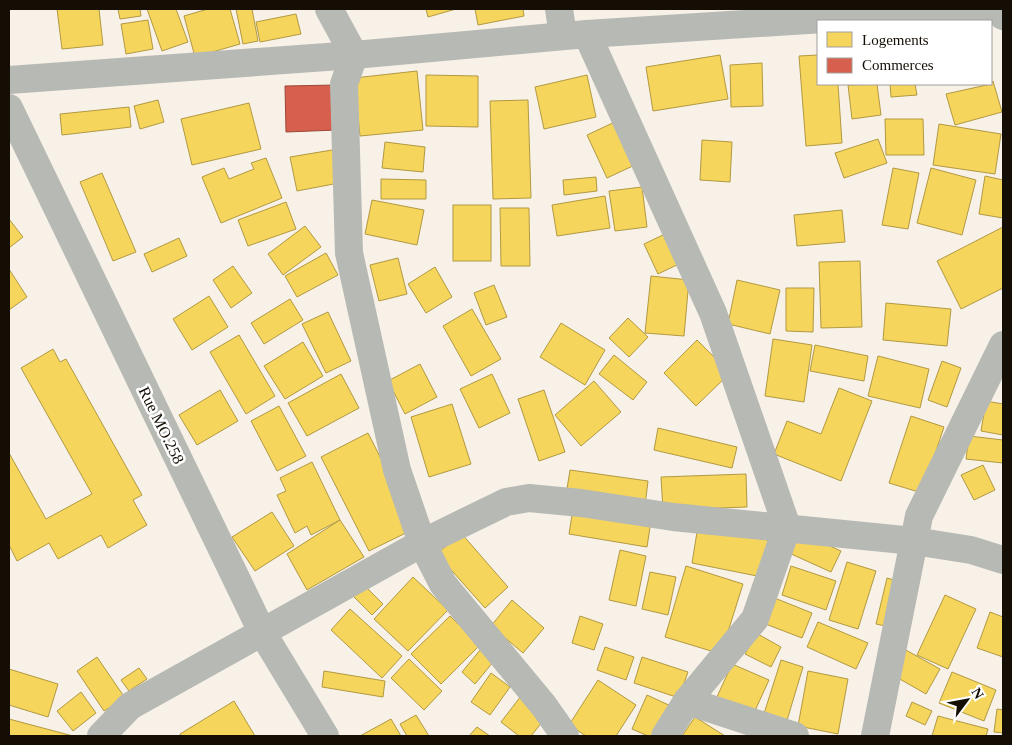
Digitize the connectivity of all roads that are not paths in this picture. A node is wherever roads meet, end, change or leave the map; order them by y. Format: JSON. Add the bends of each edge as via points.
{"nodes":[{"id":1,"x":328,"y":9,"type":"edge"},
{"id":2,"x":559,"y":9,"type":"edge"},
{"id":3,"x":982,"y":9,"type":"edge"},
{"id":4,"x":999,"y":9,"type":"edge"},
{"id":5,"x":1003,"y":16,"type":"edge"},
{"id":6,"x":575,"y":35,"type":"junction"},
{"id":7,"x":354,"y":55,"type":"junction"},
{"id":8,"x":9,"y":80,"type":"edge"},
{"id":9,"x":9,"y":108,"type":"edge"},
{"id":10,"x":1003,"y":344,"type":"edge"},
{"id":11,"x":787,"y":527,"type":"junction"},
{"id":12,"x":914,"y":541,"type":"junction"},
{"id":13,"x":422,"y":543,"type":"junction"},
{"id":14,"x":1003,"y":560,"type":"edge"},
{"id":15,"x":262,"y":632,"type":"junction"},
{"id":16,"x":687,"y":702,"type":"junction"},
{"id":17,"x":101,"y":736,"type":"edge"},
{"id":18,"x":325,"y":736,"type":"edge"},
{"id":19,"x":565,"y":736,"type":"edge"},
{"id":20,"x":666,"y":736,"type":"edge"},
{"id":21,"x":795,"y":736,"type":"edge"},
{"id":22,"x":874,"y":736,"type":"edge"}],
"edges":[{"from":1,"to":7,"type":"street"},
{"from":2,"to":6,"type":"street"},
{"from":3,"to":6,"type":"street"},
{"from":4,"to":5,"type":"street"},
{"from":6,"to":7,"type":"street"},
{"from":6,"to":11,"type":"street","via":[[713,314]]},
{"from":7,"to":8,"type":"street"},
{"from":7,"to":13,"type":"street","via":[[344,84],[349,253],[397,470]]},
{"from":9,"to":15,"type":"street","name":"Rue MO.258"},
{"from":10,"to":12,"type":"street","via":[[919,516]]},
{"from":11,"to":12,"type":"street"},
{"from":11,"to":13,"type":"street","via":[[673,517],[529,498],[506,502]]},
{"from":11,"to":16,"type":"street","via":[[755,619]]},
{"from":12,"to":14,"type":"street","via":[[971,550]]},
{"from":12,"to":22,"type":"street"},
{"from":13,"to":15,"type":"street"},
{"from":13,"to":19,"type":"street","via":[[443,584]]},
{"from":15,"to":17,"type":"street","via":[[130,706]]},
{"from":15,"to":18,"type":"street","name":"Rue MO.258"},
{"from":16,"to":20,"type":"street"},
{"from":16,"to":21,"type":"street"}]}
